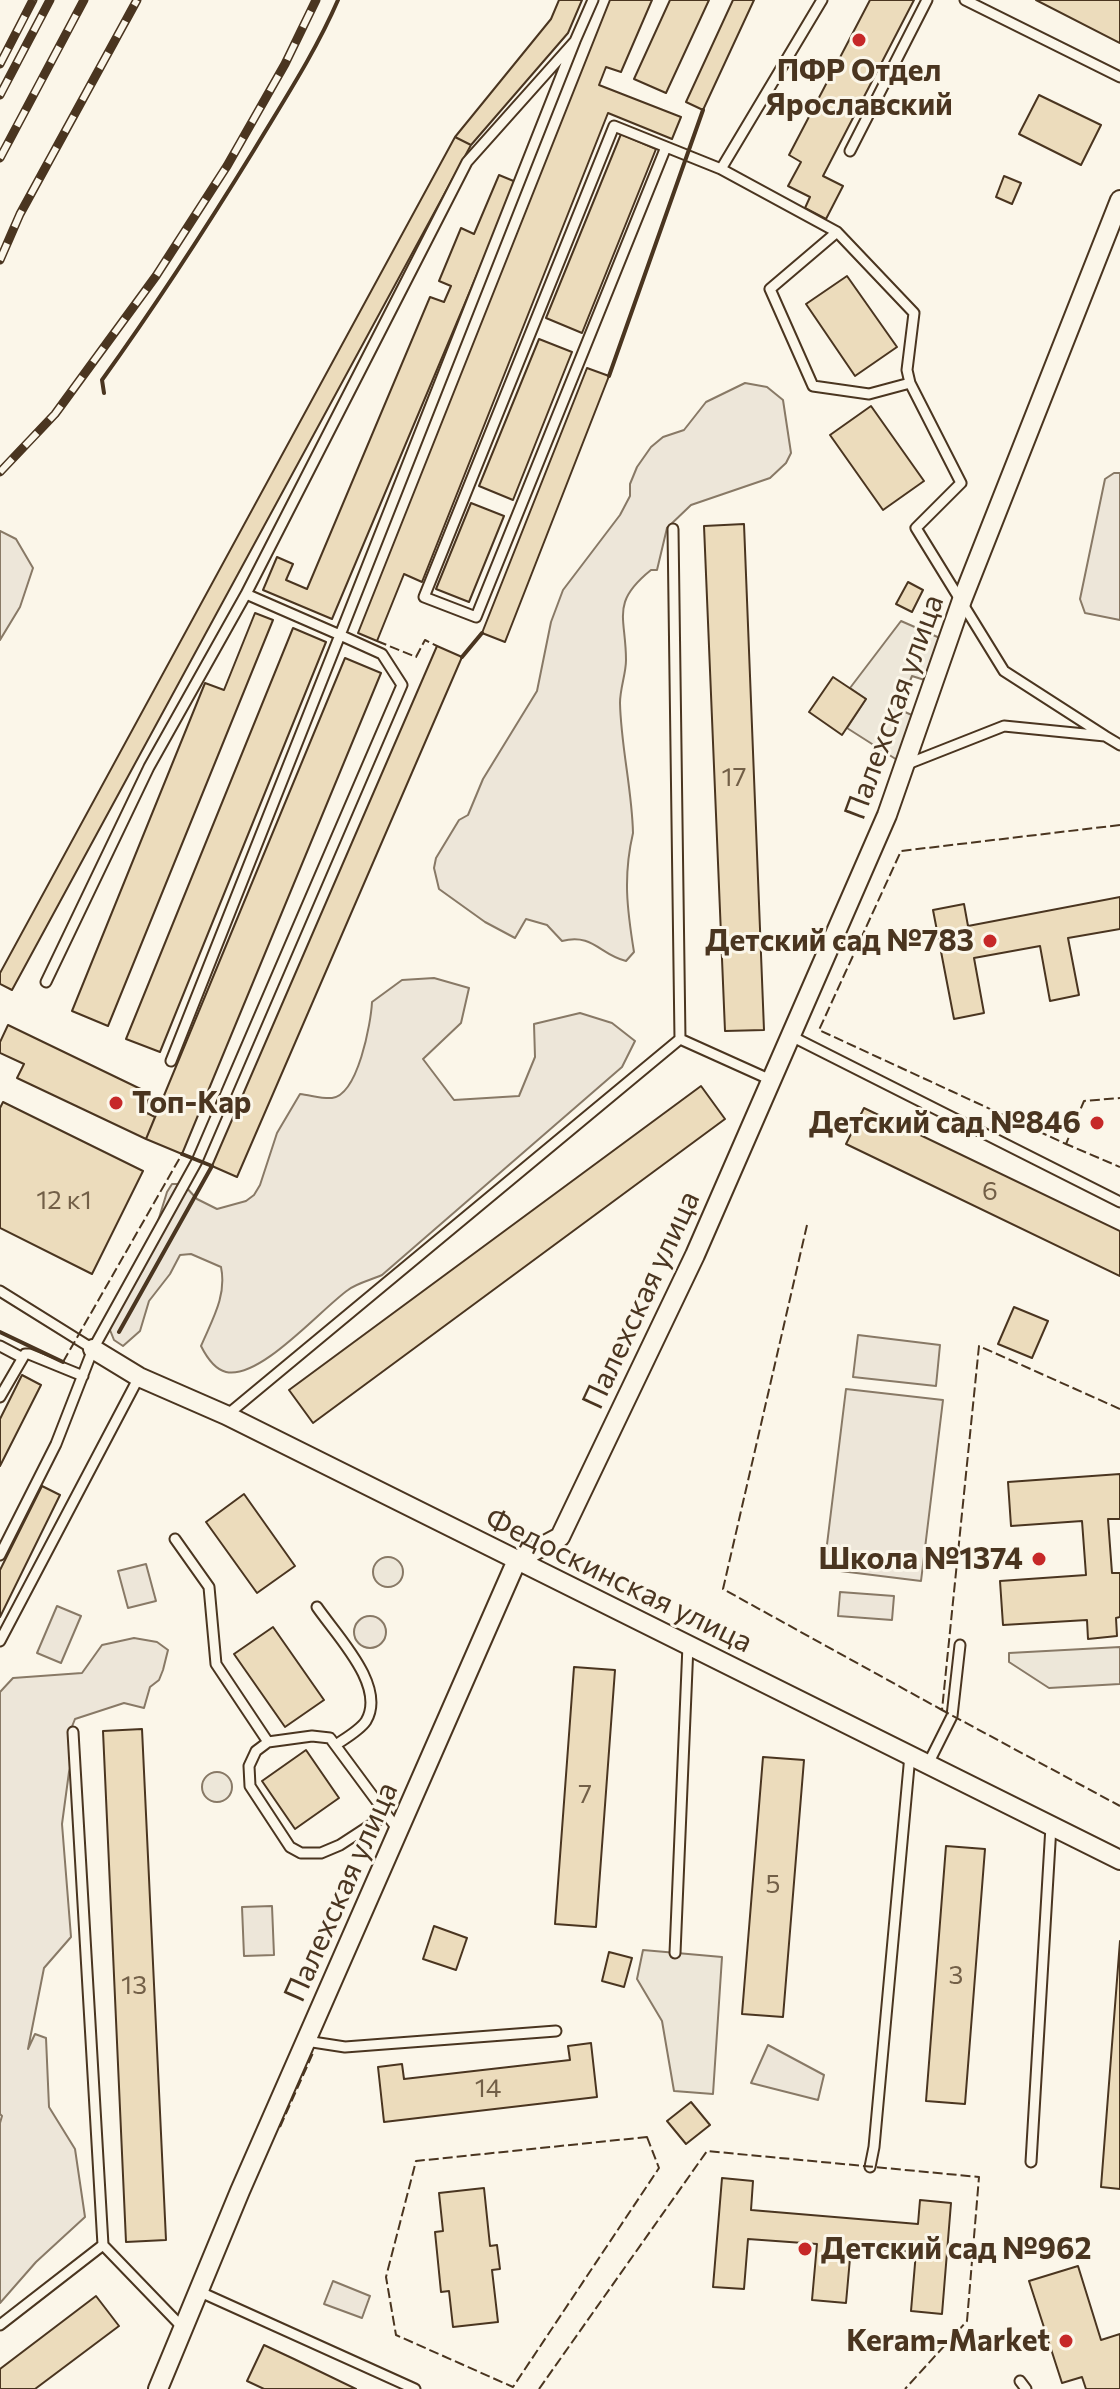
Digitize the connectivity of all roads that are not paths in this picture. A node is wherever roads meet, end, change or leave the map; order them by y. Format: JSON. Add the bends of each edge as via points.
{"nodes":[{"id":1,"x":593,"y":0,"type":"edge"},
{"id":2,"x":822,"y":0,"type":"edge"},
{"id":3,"x":927,"y":0,"type":"edge"},
{"id":4,"x":965,"y":0,"type":"edge"},
{"id":5,"x":575,"y":41,"type":"junction"},
{"id":6,"x":1120,"y":77,"type":"edge"},
{"id":7,"x":666,"y":147,"type":"junction"},
{"id":8,"x":850,"y":151,"type":"dead end"},
{"id":9,"x":721,"y":169,"type":"junction"},
{"id":10,"x":1120,"y":200,"type":"edge"},
{"id":11,"x":837,"y":232,"type":"junction"},
{"id":12,"x":910,"y":383,"type":"junction"},
{"id":13,"x":673,"y":529,"type":"dead end"},
{"id":14,"x":246,"y":594,"type":"junction"},
{"id":15,"x":962,"y":600,"type":"junction"},
{"id":16,"x":340,"y":635,"type":"junction"},
{"id":17,"x":1105,"y":736,"type":"junction"},
{"id":18,"x":1120,"y":745,"type":"edge"},
{"id":19,"x":905,"y":765,"type":"junction"},
{"id":20,"x":46,"y":982,"type":"dead end"},
{"id":21,"x":791,"y":1036,"type":"junction"},
{"id":22,"x":680,"y":1039,"type":"junction"},
{"id":23,"x":171,"y":1061,"type":"dead end"},
{"id":24,"x":771,"y":1080,"type":"junction"},
{"id":25,"x":1120,"y":1202,"type":"edge"},
{"id":26,"x":0,"y":1291,"type":"edge"},
{"id":27,"x":0,"y":1346,"type":"edge"},
{"id":28,"x":93,"y":1349,"type":"junction"},
{"id":29,"x":21,"y":1357,"type":"junction"},
{"id":30,"x":83,"y":1376,"type":"junction"},
{"id":31,"x":139,"y":1377,"type":"junction"},
{"id":32,"x":0,"y":1397,"type":"edge"},
{"id":33,"x":226,"y":1415,"type":"junction"},
{"id":34,"x":175,"y":1539,"type":"dead end"},
{"id":35,"x":0,"y":1555,"type":"edge"},
{"id":36,"x":517,"y":1560,"type":"junction"},
{"id":37,"x":317,"y":1607,"type":"dead end"},
{"id":38,"x":0,"y":1641,"type":"edge"},
{"id":39,"x":688,"y":1645,"type":"junction"},
{"id":40,"x":960,"y":1645,"type":"dead end"},
{"id":41,"x":73,"y":1732,"type":"dead end"},
{"id":42,"x":268,"y":1742,"type":"junction"},
{"id":43,"x":337,"y":1744,"type":"junction"},
{"id":44,"x":910,"y":1755,"type":"junction"},
{"id":45,"x":928,"y":1764,"type":"junction"},
{"id":46,"x":386,"y":1815,"type":"junction"},
{"id":47,"x":1051,"y":1826,"type":"junction"},
{"id":48,"x":398,"y":1830,"type":"junction"},
{"id":49,"x":1120,"y":1860,"type":"edge"},
{"id":50,"x":675,"y":1953,"type":"dead end"},
{"id":51,"x":556,"y":2031,"type":"dead end"},
{"id":52,"x":306,"y":2041,"type":"junction"},
{"id":53,"x":1031,"y":2162,"type":"dead end"},
{"id":54,"x":870,"y":2167,"type":"dead end"},
{"id":55,"x":103,"y":2245,"type":"junction"},
{"id":56,"x":198,"y":2291,"type":"junction"},
{"id":57,"x":0,"y":2325,"type":"edge"},
{"id":58,"x":183,"y":2328,"type":"junction"},
{"id":59,"x":158,"y":2389,"type":"edge"},
{"id":60,"x":415,"y":2389,"type":"edge"}],
"edges":[{"from":1,"to":5,"type":"lane"},
{"from":2,"to":9,"type":"lane"},
{"from":3,"to":8,"type":"lane"},
{"from":4,"to":6,"type":"lane"},
{"from":5,"to":14,"type":"lane","via":[[467,162]]},
{"from":5,"to":16,"type":"lane"},
{"from":7,"to":7,"type":"lane","via":[[614,126],[424,597],[476,617]]},
{"from":7,"to":9,"type":"lane"},
{"from":9,"to":11,"type":"lane"},
{"from":10,"to":15,"type":"street","name":"Палехская улица"},
{"from":11,"to":12,"type":"lane","via":[[914,313]]},
{"from":11,"to":12,"type":"lane","via":[[770,289],[813,386],[869,394]]},
{"from":12,"to":15,"type":"lane","via":[[961,483],[916,528]]},
{"from":13,"to":22,"type":"lane"},
{"from":14,"to":16,"type":"lane"},
{"from":14,"to":20,"type":"lane","via":[[149,767]]},
{"from":15,"to":17,"type":"lane","via":[[1004,671]]},
{"from":15,"to":19,"type":"street","name":"Палехская улица"},
{"from":16,"to":23,"type":"lane"},
{"from":16,"to":28,"type":"lane","via":[[382,654],[402,685],[197,1161]]},
{"from":17,"to":18,"type":"lane"},
{"from":17,"to":19,"type":"lane","via":[[1004,726]]},
{"from":19,"to":21,"type":"street","name":"Палехская улица"},
{"from":21,"to":24,"type":"street","name":"Палехская улица"},
{"from":21,"to":25,"type":"lane"},
{"from":22,"to":24,"type":"lane"},
{"from":22,"to":33,"type":"lane"},
{"from":24,"to":36,"type":"street","name":"Палехская улица","via":[[695,1255],[560,1537]]},
{"from":26,"to":28,"type":"lane"},
{"from":27,"to":29,"type":"lane"},
{"from":28,"to":30,"type":"lane"},
{"from":28,"to":31,"type":"street","name":"Федоскинская улица"},
{"from":29,"to":30,"type":"lane","via":[[29,1354]]},
{"from":29,"to":32,"type":"lane"},
{"from":30,"to":35,"type":"lane","via":[[56,1444]]},
{"from":31,"to":33,"type":"street","name":"Федоскинская улица"},
{"from":31,"to":38,"type":"lane"},
{"from":33,"to":36,"type":"street","name":"Федоскинская улица"},
{"from":34,"to":42,"type":"lane","via":[[209,1587],[216,1664]]},
{"from":36,"to":39,"type":"street","name":"Федоскинская улица"},
{"from":36,"to":48,"type":"street","name":"Палехская улица"},
{"from":37,"to":43,"type":"lane","via":[[367,1678],[372,1696],[365,1724]]},
{"from":39,"to":44,"type":"street","name":"Федоскинская улица"},
{"from":39,"to":50,"type":"lane"},
{"from":40,"to":45,"type":"lane","via":[[952,1716]]},
{"from":41,"to":55,"type":"lane"},
{"from":42,"to":43,"type":"lane","via":[[312,1736]]},
{"from":42,"to":46,"type":"lane","via":[[249,1766],[250,1786],[290,1847],[321,1853]]},
{"from":43,"to":46,"type":"lane"},
{"from":44,"to":45,"type":"street","name":"Федоскинская улица"},
{"from":44,"to":54,"type":"lane"},
{"from":45,"to":47,"type":"street","name":"Федоскинская улица"},
{"from":46,"to":48,"type":"lane"},
{"from":47,"to":49,"type":"street","name":"Федоскинская улица"},
{"from":47,"to":53,"type":"lane"},
{"from":48,"to":52,"type":"street","name":"Палехская улица"},
{"from":51,"to":52,"type":"lane","via":[[345,2047]]},
{"from":52,"to":56,"type":"street","name":"Палехская улица"},
{"from":55,"to":57,"type":"lane"},
{"from":55,"to":58,"type":"lane"},
{"from":56,"to":58,"type":"street","name":"Палехская улица"},
{"from":56,"to":60,"type":"lane"},
{"from":58,"to":59,"type":"street","name":"Палехская улица"}]}
